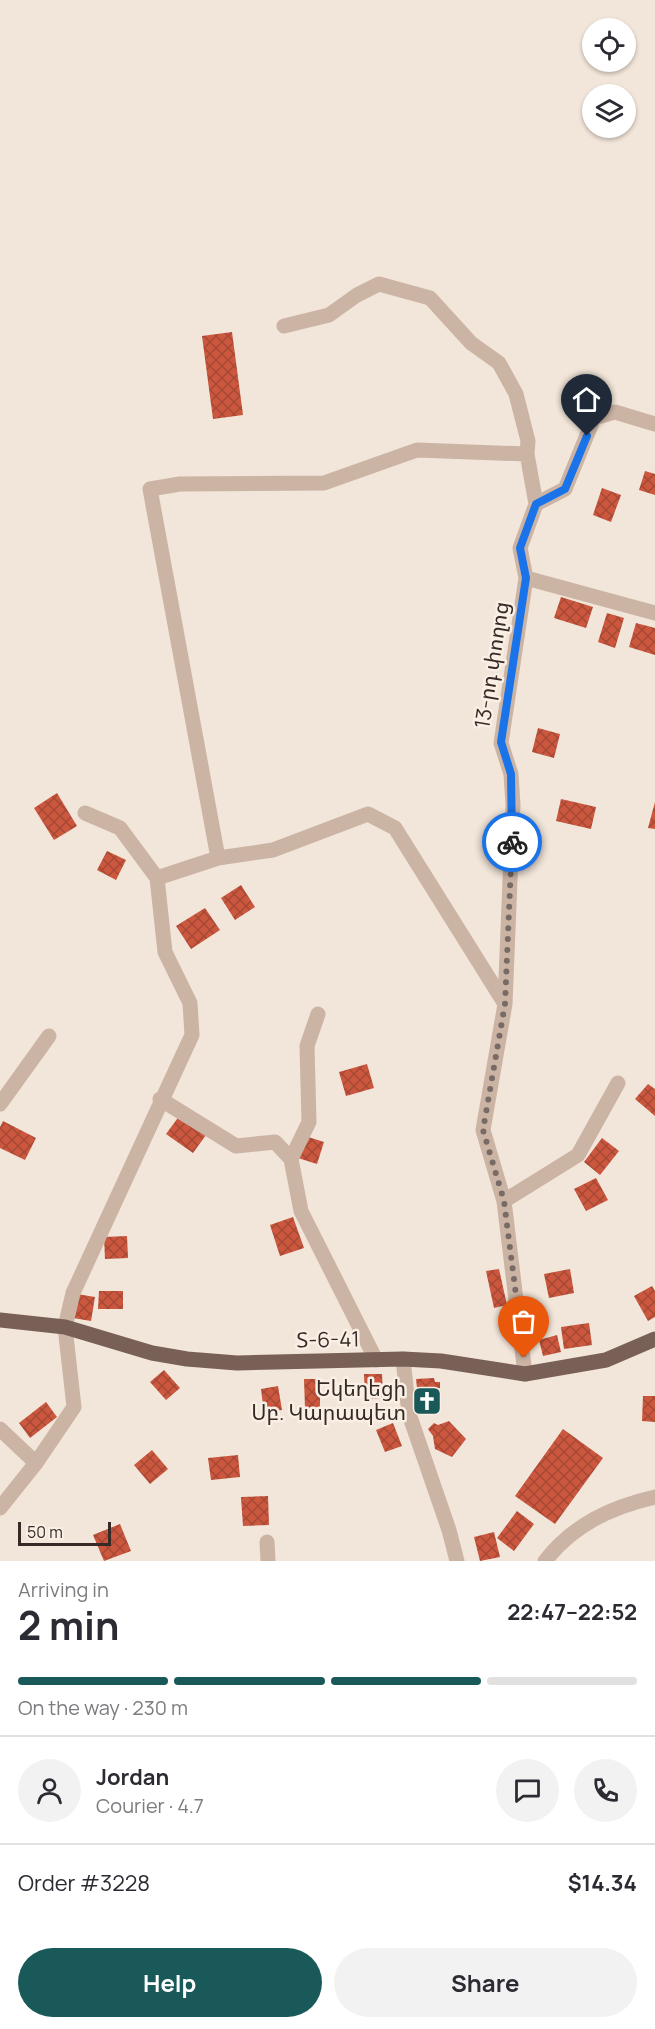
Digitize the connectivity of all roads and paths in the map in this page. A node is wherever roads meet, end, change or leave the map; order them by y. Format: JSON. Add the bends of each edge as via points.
{"nodes":[{"id":1,"x":284,"y":326,"type":"dead end"},
{"id":2,"x":655,"y":424,"type":"edge"},
{"id":3,"x":527,"y":453,"type":"junction"},
{"id":4,"x":536,"y":504,"type":"junction"},
{"id":5,"x":526,"y":578,"type":"junction"},
{"id":6,"x":655,"y":613,"type":"edge"},
{"id":7,"x":85,"y":813,"type":"dead end"},
{"id":8,"x":218,"y":858,"type":"junction"},
{"id":9,"x":157,"y":878,"type":"junction"},
{"id":10,"x":505,"y":1004,"type":"junction"},
{"id":11,"x":318,"y":1014,"type":"dead end"},
{"id":12,"x":49,"y":1036,"type":"dead end"},
{"id":13,"x":618,"y":1083,"type":"dead end"},
{"id":14,"x":160,"y":1099,"type":"junction"},
{"id":15,"x":0,"y":1104,"type":"edge"},
{"id":16,"x":291,"y":1160,"type":"junction"},
{"id":17,"x":504,"y":1201,"type":"junction"},
{"id":18,"x":0,"y":1320,"type":"edge"},
{"id":19,"x":65,"y":1327,"type":"junction"},
{"id":20,"x":655,"y":1339,"type":"edge"},
{"id":21,"x":403,"y":1359,"type":"junction"},
{"id":22,"x":376,"y":1360,"type":"junction"},
{"id":23,"x":525,"y":1374,"type":"junction"},
{"id":24,"x":0,"y":1429,"type":"edge"},
{"id":25,"x":36,"y":1463,"type":"junction"},
{"id":26,"x":655,"y":1497,"type":"edge"},
{"id":27,"x":0,"y":1508,"type":"edge"},
{"id":28,"x":267,"y":1542,"type":"dead end"},
{"id":29,"x":268,"y":1561,"type":"edge"},
{"id":30,"x":457,"y":1561,"type":"edge"},
{"id":31,"x":545,"y":1561,"type":"edge"}],
"edges":[{"from":1,"to":3,"type":"street","name":"13-րդ փողոց","via":[[329,315],[357,294],[379,284],[430,298],[471,343],[499,363],[516,394],[528,441]]},
{"from":2,"to":4,"type":"street","via":[[615,412],[594,418],[565,489]]},
{"from":3,"to":4,"type":"street","name":"13-րդ փողոց"},
{"from":3,"to":8,"type":"street","via":[[417,450],[324,483],[180,484],[150,489]]},
{"from":4,"to":5,"type":"street","name":"13-րդ փողոց","via":[[520,548]]},
{"from":5,"to":6,"type":"street"},
{"from":5,"to":10,"type":"street","name":"13-րդ փողոց","via":[[501,742],[511,774],[513,805]]},
{"from":7,"to":9,"type":"street","via":[[120,828]]},
{"from":8,"to":9,"type":"street"},
{"from":8,"to":10,"type":"street","via":[[273,850],[368,814],[396,828]]},
{"from":9,"to":14,"type":"street","via":[[165,952],[190,1003],[192,1035]]},
{"from":10,"to":17,"type":"street","name":"13-րդ փողոց","via":[[483,1130]]},
{"from":11,"to":16,"type":"street","via":[[307,1046],[309,1122]]},
{"from":12,"to":15,"type":"street"},
{"from":13,"to":17,"type":"street","via":[[579,1155]]},
{"from":14,"to":16,"type":"street","via":[[236,1146],[275,1143]]},
{"from":14,"to":19,"type":"street","via":[[73,1293]]},
{"from":16,"to":22,"type":"street","via":[[301,1211]]},
{"from":17,"to":23,"type":"street","name":"13-րդ փողոց"},
{"from":18,"to":19,"type":"main road","name":"Տ-6-41","number":"Տ-6-41"},
{"from":19,"to":22,"type":"main road","name":"Տ-6-41","number":"Տ-6-41","via":[[152,1353],[187,1359],[237,1363]]},
{"from":19,"to":25,"type":"street","via":[[74,1407]]},
{"from":20,"to":23,"type":"main road","name":"Տ-6-41","number":"Տ-6-41","via":[[606,1360]]},
{"from":21,"to":22,"type":"main road","name":"Տ-6-41","number":"Տ-6-41"},
{"from":21,"to":23,"type":"main road","name":"Տ-6-41","number":"Տ-6-41"},
{"from":21,"to":30,"type":"street","via":[[409,1414]]},
{"from":24,"to":25,"type":"street"},
{"from":25,"to":27,"type":"street"},
{"from":26,"to":31,"type":"street","via":[[620,1505],[562,1539]]},
{"from":28,"to":29,"type":"street"}]}
